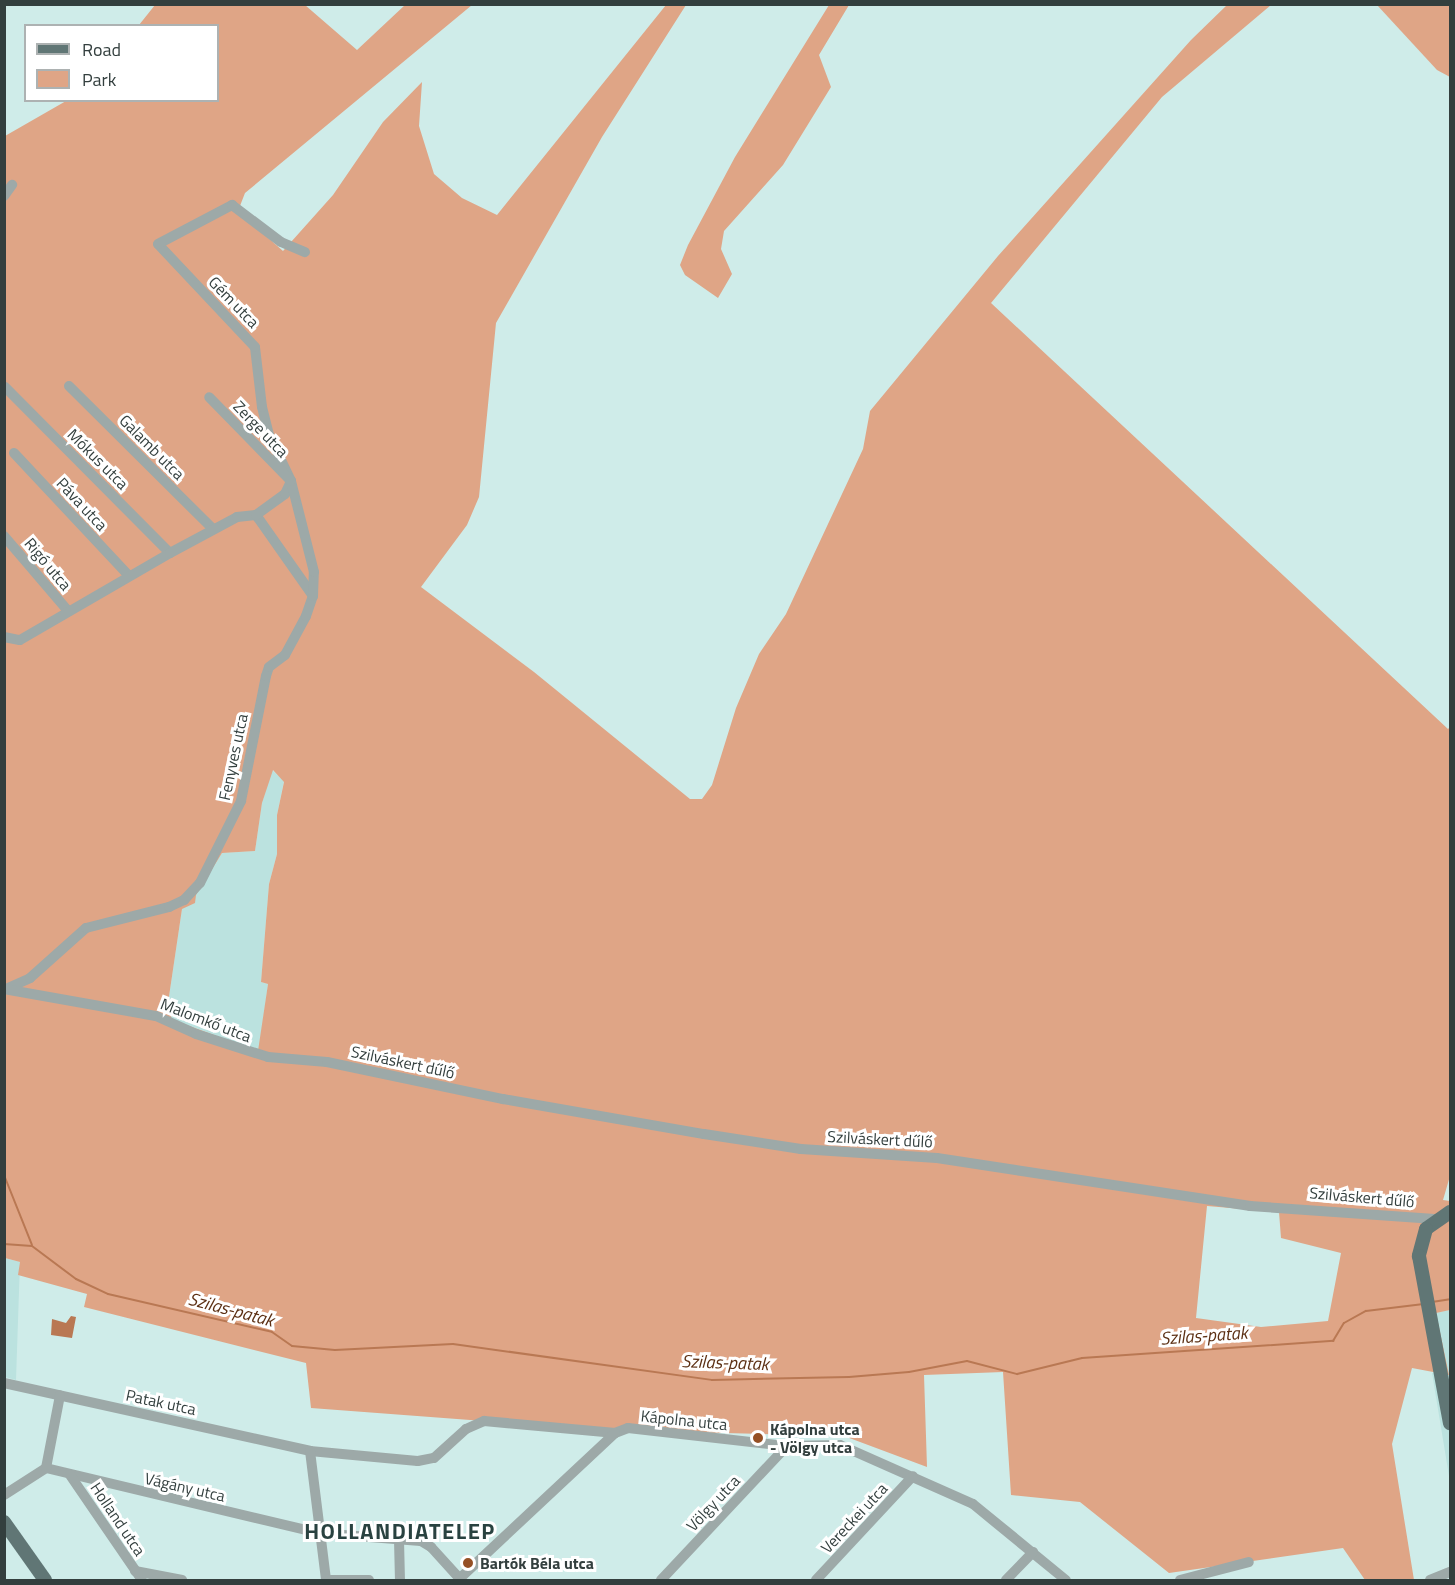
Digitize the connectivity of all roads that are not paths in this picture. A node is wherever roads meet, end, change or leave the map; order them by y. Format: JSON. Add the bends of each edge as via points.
{"nodes":[{"id":1,"x":12,"y":185,"type":"dead end"},
{"id":2,"x":4,"y":196,"type":"edge"},
{"id":3,"x":305,"y":252,"type":"dead end"},
{"id":4,"x":69,"y":386,"type":"dead end"},
{"id":5,"x":5,"y":387,"type":"edge"},
{"id":6,"x":209,"y":398,"type":"dead end"},
{"id":7,"x":14,"y":453,"type":"dead end"},
{"id":8,"x":291,"y":481,"type":"junction"},
{"id":9,"x":256,"y":515,"type":"junction"},
{"id":10,"x":213,"y":529,"type":"junction"},
{"id":11,"x":4,"y":536,"type":"edge"},
{"id":12,"x":170,"y":553,"type":"junction"},
{"id":13,"x":129,"y":576,"type":"junction"},
{"id":14,"x":313,"y":596,"type":"junction"},
{"id":15,"x":68,"y":611,"type":"junction"},
{"id":16,"x":10,"y":639,"type":"edge"},
{"id":17,"x":37,"y":972,"type":"junction"},
{"id":18,"x":4,"y":988,"type":"edge"},
{"id":19,"x":48,"y":997,"type":"junction"},
{"id":20,"x":327,"y":1062,"type":"joint"},
{"id":21,"x":1450,"y":1212,"type":"edge"},
{"id":22,"x":1435,"y":1219,"type":"junction"},
{"id":23,"x":4,"y":1383,"type":"edge"},
{"id":24,"x":60,"y":1395,"type":"junction"},
{"id":25,"x":1450,"y":1423,"type":"edge"},
{"id":26,"x":615,"y":1433,"type":"junction"},
{"id":27,"x":787,"y":1446,"type":"junction"},
{"id":28,"x":310,"y":1451,"type":"junction"},
{"id":29,"x":46,"y":1468,"type":"junction"},
{"id":30,"x":70,"y":1475,"type":"junction"},
{"id":31,"x":913,"y":1476,"type":"junction"},
{"id":32,"x":4,"y":1495,"type":"edge"},
{"id":33,"x":4,"y":1522,"type":"edge"},
{"id":34,"x":318,"y":1533,"type":"junction"},
{"id":35,"x":399,"y":1540,"type":"junction"},
{"id":36,"x":1033,"y":1552,"type":"junction"},
{"id":37,"x":1249,"y":1562,"type":"dead end"},
{"id":38,"x":1450,"y":1572,"type":"edge"},
{"id":39,"x":139,"y":1576,"type":"edge"},
{"id":40,"x":666,"y":1579,"type":"edge"},
{"id":41,"x":460,"y":1580,"type":"edge"},
{"id":42,"x":45,"y":1581,"type":"edge"},
{"id":43,"x":182,"y":1581,"type":"edge"},
{"id":44,"x":326,"y":1581,"type":"edge"},
{"id":45,"x":331,"y":1581,"type":"edge"},
{"id":46,"x":369,"y":1581,"type":"edge"},
{"id":47,"x":400,"y":1581,"type":"edge"},
{"id":48,"x":816,"y":1581,"type":"edge"},
{"id":49,"x":1006,"y":1581,"type":"edge"},
{"id":50,"x":1066,"y":1581,"type":"edge"},
{"id":51,"x":1180,"y":1581,"type":"edge"},
{"id":52,"x":1430,"y":1581,"type":"edge"}],
"edges":[{"from":1,"to":2,"type":"street"},
{"from":3,"to":8,"type":"street","name":"Gém utca","via":[[281,242],[232,205],[158,244],[255,346],[269,435]]},
{"from":4,"to":10,"type":"street","name":"Galamb utca"},
{"from":5,"to":12,"type":"street","name":"Mókus utca"},
{"from":6,"to":8,"type":"street","name":"Zerge utca"},
{"from":7,"to":13,"type":"street","name":"Páva utca"},
{"from":8,"to":9,"type":"street","via":[[285,494]]},
{"from":8,"to":14,"type":"street","name":"Fenyves utca","via":[[314,572]]},
{"from":9,"to":10,"type":"street","via":[[237,517]]},
{"from":9,"to":14,"type":"street"},
{"from":10,"to":12,"type":"street"},
{"from":11,"to":15,"type":"street","name":"Rigó utca"},
{"from":12,"to":13,"type":"street"},
{"from":13,"to":15,"type":"street"},
{"from":14,"to":17,"type":"street","name":"Fenyves utca","via":[[294,640],[266,676],[241,801],[206,874],[184,900],[169,907],[86,928]]},
{"from":15,"to":16,"type":"street"},
{"from":17,"to":18,"type":"street","name":"Fenyves utca","via":[[22,983]]},
{"from":17,"to":19,"type":"street","via":[[40,989]]},
{"from":18,"to":19,"type":"street","name":"Malomkő utca"},
{"from":19,"to":20,"type":"street","name":"Malomkő utca","via":[[156,1016],[196,1034],[268,1057]]},
{"from":20,"to":22,"type":"street","name":"Szilváskert dűlő","via":[[503,1099],[790,1148],[937,1158],[1250,1206]]},
{"from":21,"to":22,"type":"main road"},
{"from":22,"to":25,"type":"main road","via":[[1419,1246]]},
{"from":23,"to":24,"type":"street","name":"Patak utca"},
{"from":24,"to":28,"type":"street","name":"Patak utca"},
{"from":24,"to":29,"type":"street"},
{"from":26,"to":27,"type":"street","name":"Kápolna utca","via":[[628,1428]]},
{"from":26,"to":28,"type":"street","name":"Kápolna utca","via":[[484,1421],[466,1429],[430,1460]]},
{"from":26,"to":41,"type":"street"},
{"from":27,"to":31,"type":"street","name":"Kápolna utca","via":[[840,1445]]},
{"from":27,"to":40,"type":"street","name":"Völgy utca"},
{"from":28,"to":34,"type":"street"},
{"from":29,"to":30,"type":"street","name":"Vágány utca"},
{"from":29,"to":32,"type":"street"},
{"from":30,"to":34,"type":"street","name":"Vágány utca"},
{"from":30,"to":39,"type":"street","name":"Holland utca"},
{"from":31,"to":36,"type":"street","name":"Kápolna utca","via":[[973,1504]]},
{"from":31,"to":48,"type":"street","name":"Vereckei utca"},
{"from":33,"to":42,"type":"main road"},
{"from":34,"to":35,"type":"street","name":"Vágány utca"},
{"from":34,"to":44,"type":"street"},
{"from":35,"to":41,"type":"street","name":"Vágány utca","via":[[426,1543]]},
{"from":35,"to":47,"type":"street"},
{"from":36,"to":49,"type":"street"},
{"from":36,"to":50,"type":"street","name":"Kápolna utca"},
{"from":37,"to":51,"type":"street","via":[[1187,1575]]},
{"from":38,"to":52,"type":"street"},
{"from":39,"to":43,"type":"street"},
{"from":45,"to":46,"type":"street"}]}
